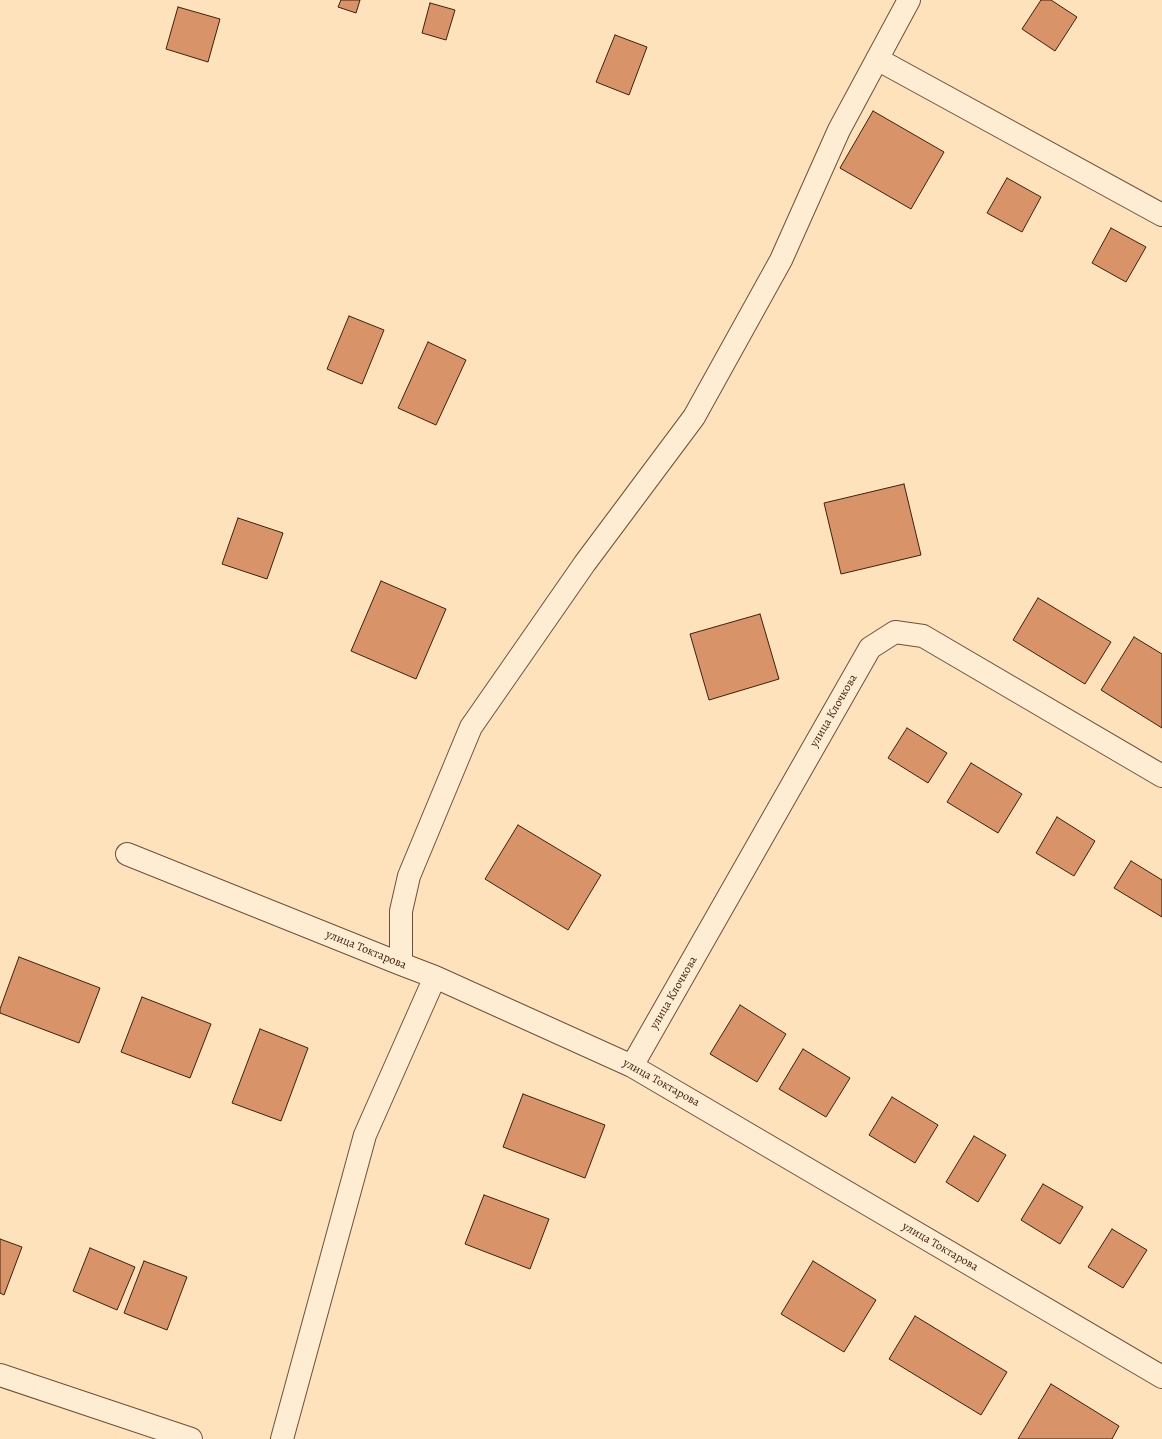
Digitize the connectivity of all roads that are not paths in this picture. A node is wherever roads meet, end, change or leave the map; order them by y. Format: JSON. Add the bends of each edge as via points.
{"nodes":[{"id":1,"x":909,"y":0,"type":"edge"},
{"id":2,"x":878,"y":59,"type":"junction"},
{"id":3,"x":1162,"y":215,"type":"edge"},
{"id":4,"x":1162,"y":776,"type":"edge"},
{"id":5,"x":127,"y":854,"type":"dead end"},
{"id":6,"x":401,"y":964,"type":"junction"},
{"id":7,"x":435,"y":976,"type":"junction"},
{"id":8,"x":632,"y":1066,"type":"junction"},
{"id":9,"x":0,"y":1375,"type":"edge"},
{"id":10,"x":1162,"y":1377,"type":"edge"},
{"id":11,"x":191,"y":1439,"type":"edge"},
{"id":12,"x":282,"y":1439,"type":"edge"}],
"edges":[{"from":1,"to":2,"type":"street"},
{"from":2,"to":3,"type":"street"},
{"from":2,"to":6,"type":"street","via":[[839,130],[781,260],[694,417],[585,563],[471,727],[409,876],[401,911]]},
{"from":4,"to":8,"type":"street","name":"улица Клочкова","via":[[923,636],[895,632],[870,648]]},
{"from":5,"to":6,"type":"street","name":"улица Токтарова"},
{"from":6,"to":7,"type":"street","name":"улица Токтарова"},
{"from":7,"to":8,"type":"street","name":"улица Токтарова"},
{"from":7,"to":12,"type":"street","via":[[366,1135]]},
{"from":8,"to":10,"type":"street","name":"улица Токтарова"},
{"from":9,"to":11,"type":"street"}]}
